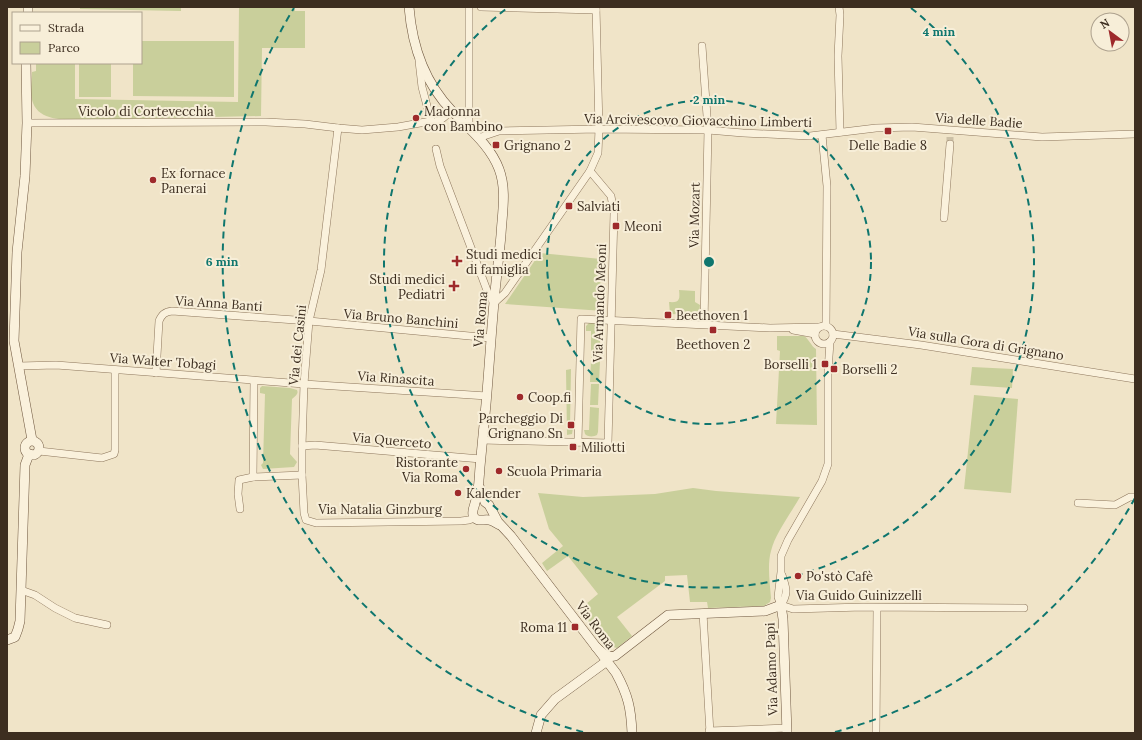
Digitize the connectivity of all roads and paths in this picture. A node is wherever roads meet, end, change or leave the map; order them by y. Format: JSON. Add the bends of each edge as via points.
{"nodes":[{"id":1,"x":409,"y":7,"type":"edge"},
{"id":2,"x":469,"y":7,"type":"edge"},
{"id":3,"x":481,"y":7,"type":"edge"},
{"id":4,"x":839,"y":7,"type":"edge"},
{"id":5,"x":596,"y":9,"type":"edge"},
{"id":6,"x":702,"y":46,"type":"dead end"},
{"id":7,"x":419,"y":57,"type":"junction"},
{"id":8,"x":26,"y":64,"type":"edge"},
{"id":9,"x":451,"y":111,"type":"junction"},
{"id":10,"x":431,"y":121,"type":"junction"},
{"id":11,"x":27,"y":122,"type":"junction"},
{"id":12,"x":338,"y":128,"type":"junction"},
{"id":13,"x":468,"y":128,"type":"junction"},
{"id":14,"x":599,"y":129,"type":"junction"},
{"id":15,"x":708,"y":130,"type":"junction"},
{"id":16,"x":840,"y":132,"type":"junction"},
{"id":17,"x":1135,"y":134,"type":"edge"},
{"id":18,"x":822,"y":135,"type":"junction"},
{"id":19,"x":478,"y":138,"type":"junction"},
{"id":20,"x":950,"y":144,"type":"tunnel mouth"},
{"id":21,"x":436,"y":149,"type":"dead end"},
{"id":22,"x":590,"y":171,"type":"junction"},
{"id":23,"x":944,"y":218,"type":"dead end"},
{"id":24,"x":494,"y":303,"type":"junction"},
{"id":25,"x":611,"y":320,"type":"junction"},
{"id":26,"x":309,"y":321,"type":"junction"},
{"id":27,"x":704,"y":324,"type":"junction"},
{"id":28,"x":823,"y":327,"type":"junction"},
{"id":29,"x":776,"y":328,"type":"junction"},
{"id":30,"x":815,"y":334,"type":"junction"},
{"id":31,"x":833,"y":334,"type":"junction"},
{"id":32,"x":491,"y":338,"type":"junction"},
{"id":33,"x":830,"y":342,"type":"junction"},
{"id":34,"x":823,"y":344,"type":"junction"},
{"id":35,"x":19,"y":366,"type":"junction"},
{"id":36,"x":115,"y":370,"type":"junction"},
{"id":37,"x":828,"y":371,"type":"junction"},
{"id":38,"x":156,"y":373,"type":"junction"},
{"id":39,"x":1135,"y":379,"type":"edge"},
{"id":40,"x":254,"y":381,"type":"junction"},
{"id":41,"x":304,"y":384,"type":"junction"},
{"id":42,"x":487,"y":396,"type":"junction"},
{"id":43,"x":32,"y":440,"type":"junction"},
{"id":44,"x":482,"y":440,"type":"junction"},
{"id":45,"x":578,"y":442,"type":"junction"},
{"id":46,"x":302,"y":446,"type":"junction"},
{"id":47,"x":39,"y":451,"type":"junction"},
{"id":48,"x":30,"y":454,"type":"junction"},
{"id":49,"x":481,"y":459,"type":"junction"},
{"id":50,"x":302,"y":475,"type":"junction"},
{"id":51,"x":253,"y":477,"type":"junction"},
{"id":52,"x":479,"y":477,"type":"junction"},
{"id":53,"x":1135,"y":497,"type":"edge"},
{"id":54,"x":485,"y":502,"type":"junction"},
{"id":55,"x":1078,"y":503,"type":"dead end"},
{"id":56,"x":475,"y":505,"type":"junction"},
{"id":57,"x":240,"y":509,"type":"dead end"},
{"id":58,"x":491,"y":511,"type":"junction"},
{"id":59,"x":475,"y":518,"type":"junction"},
{"id":60,"x":486,"y":520,"type":"junction"},
{"id":61,"x":500,"y":525,"type":"junction"},
{"id":62,"x":21,"y":590,"type":"junction"},
{"id":63,"x":781,"y":605,"type":"junction"},
{"id":64,"x":877,"y":608,"type":"junction"},
{"id":65,"x":1024,"y":608,"type":"dead end"},
{"id":66,"x":703,"y":613,"type":"junction"},
{"id":67,"x":107,"y":625,"type":"dead end"},
{"id":68,"x":7,"y":640,"type":"edge"},
{"id":69,"x":611,"y":658,"type":"junction"},
{"id":70,"x":787,"y":730,"type":"edge"},
{"id":71,"x":709,"y":732,"type":"edge"},
{"id":72,"x":536,"y":733,"type":"edge"},
{"id":73,"x":632,"y":733,"type":"edge"},
{"id":74,"x":876,"y":733,"type":"edge"}],
"edges":[{"from":1,"to":7,"type":"street","name":"Via Roma"},
{"from":2,"to":13,"type":"street"},
{"from":3,"to":5,"type":"street"},
{"from":4,"to":16,"type":"street"},
{"from":5,"to":14,"type":"street"},
{"from":6,"to":15,"type":"street","name":"Via Mozart"},
{"from":7,"to":9,"type":"street","name":"Via Roma","via":[[434,88]]},
{"from":7,"to":10,"type":"street","name":"Via Roma","via":[[422,87]]},
{"from":8,"to":11,"type":"street"},
{"from":9,"to":10,"type":"street","via":[[438,122]]},
{"from":9,"to":13,"type":"street","name":"Via Roma"},
{"from":10,"to":12,"type":"street","via":[[362,130]]},
{"from":11,"to":12,"type":"street","name":"Vicolo di Cortevecchia","via":[[266,122]]},
{"from":11,"to":35,"type":"street","via":[[14,341]]},
{"from":12,"to":26,"type":"street","name":"Via dei Casini","via":[[321,270]]},
{"from":13,"to":19,"type":"street","name":"Via Roma"},
{"from":14,"to":15,"type":"street","name":"Via Arcivescovo Giovacchino Limberti"},
{"from":14,"to":19,"type":"street","name":"Via Arcivescovo Giovacchino Limberti","via":[[499,131]]},
{"from":14,"to":22,"type":"street","via":[[598,153]]},
{"from":15,"to":18,"type":"street","name":"Via Arcivescovo Giovacchino Limberti"},
{"from":15,"to":27,"type":"street","name":"Via Mozart"},
{"from":16,"to":17,"type":"street","name":"Via delle Badie","via":[[912,127],[950,132],[1042,137]]},
{"from":16,"to":18,"type":"street","name":"Via delle Badie"},
{"from":18,"to":28,"type":"street","via":[[827,186]]},
{"from":19,"to":24,"type":"street","name":"Via Roma","via":[[494,158],[503,181]]},
{"from":20,"to":23,"type":"street"},
{"from":21,"to":24,"type":"street","via":[[440,166]]},
{"from":22,"to":24,"type":"street","via":[[505,293]]},
{"from":22,"to":25,"type":"street","name":"Via Armando Meoni","via":[[611,196],[614,213]]},
{"from":24,"to":32,"type":"street","name":"Via Roma"},
{"from":25,"to":27,"type":"street"},
{"from":25,"to":45,"type":"street","via":[[581,319]]},
{"from":25,"to":45,"type":"street","name":"Via Armando Meoni","via":[[608,443]]},
{"from":26,"to":32,"type":"street","name":"Via Bruno Banchini"},
{"from":26,"to":38,"type":"street","name":"Via Anna Banti","via":[[165,312],[159,321]]},
{"from":26,"to":41,"type":"street","name":"Via dei Casini"},
{"from":27,"to":29,"type":"street"},
{"from":28,"to":29,"type":"street"},
{"from":28,"to":30,"type":"street","via":[[817,329]]},
{"from":28,"to":31,"type":"street","via":[[830,328]]},
{"from":29,"to":30,"type":"street"},
{"from":30,"to":34,"type":"street","via":[[816,340]]},
{"from":31,"to":33,"type":"street"},
{"from":31,"to":39,"type":"street","name":"Via sulla Gora di Grignano","via":[[921,345]]},
{"from":32,"to":42,"type":"street","name":"Via Roma"},
{"from":33,"to":34,"type":"street"},
{"from":33,"to":37,"type":"street"},
{"from":34,"to":37,"type":"street"},
{"from":35,"to":36,"type":"street","name":"Via Walter Tobagi","via":[[56,365]]},
{"from":35,"to":43,"type":"street"},
{"from":36,"to":38,"type":"street","name":"Via Walter Tobagi"},
{"from":36,"to":47,"type":"street","via":[[114,454],[102,458]]},
{"from":37,"to":63,"type":"street","via":[[828,464],[822,481],[781,556],[781,572],[786,589],[786,597]]},
{"from":38,"to":40,"type":"street","name":"Via Walter Tobagi"},
{"from":40,"to":41,"type":"street","name":"Via Walter Tobagi"},
{"from":40,"to":51,"type":"street"},
{"from":41,"to":42,"type":"street","name":"Via Rinascita"},
{"from":41,"to":46,"type":"street","name":"Via dei Casini"},
{"from":42,"to":44,"type":"street","name":"Via Roma"},
{"from":43,"to":47,"type":"street","via":[[38,444]]},
{"from":43,"to":48,"type":"street","via":[[25,445],[26,452]]},
{"from":44,"to":45,"type":"street"},
{"from":44,"to":49,"type":"street","name":"Via Roma"},
{"from":46,"to":49,"type":"street","name":"Via Querceto"},
{"from":46,"to":50,"type":"street","name":"Via dei Casini"},
{"from":47,"to":48,"type":"street"},
{"from":48,"to":62,"type":"street","via":[[25,465]]},
{"from":49,"to":52,"type":"street","name":"Via Roma"},
{"from":50,"to":51,"type":"street"},
{"from":50,"to":59,"type":"street","name":"Via Natalia Ginzburg","via":[[306,520],[316,523]]},
{"from":51,"to":57,"type":"street","via":[[239,480]]},
{"from":52,"to":54,"type":"street","name":"Via Roma"},
{"from":52,"to":56,"type":"street","name":"Via Roma"},
{"from":53,"to":55,"type":"street","via":[[1115,505]]},
{"from":54,"to":56,"type":"street"},
{"from":54,"to":58,"type":"street","name":"Via Roma"},
{"from":56,"to":59,"type":"street","name":"Via Roma"},
{"from":58,"to":60,"type":"street"},
{"from":58,"to":61,"type":"street","name":"Via Roma"},
{"from":59,"to":60,"type":"street","name":"Via Roma"},
{"from":60,"to":61,"type":"street","name":"Via Roma"},
{"from":61,"to":69,"type":"street","name":"Via Roma","via":[[596,647]]},
{"from":62,"to":67,"type":"street","via":[[35,594],[74,618]]},
{"from":62,"to":68,"type":"street","via":[[18,629],[14,637]]},
{"from":63,"to":64,"type":"street","name":"Via Guido Guinizzelli","via":[[793,609]]},
{"from":63,"to":66,"type":"street","name":"Via Guido Guinizzelli","via":[[765,611]]},
{"from":63,"to":70,"type":"street","name":"Via Adamo Papi"},
{"from":64,"to":65,"type":"street","name":"Via Guido Guinizzelli"},
{"from":64,"to":74,"type":"street"},
{"from":66,"to":69,"type":"street","name":"Via Guido Guinizzelli","via":[[668,615]]},
{"from":66,"to":71,"type":"street"},
{"from":69,"to":72,"type":"street","name":"Via Guido Guinizzelli","via":[[555,699],[542,715]]},
{"from":69,"to":73,"type":"street","name":"Via Roma","via":[[629,701]]},
{"from":70,"to":71,"type":"street"}]}
